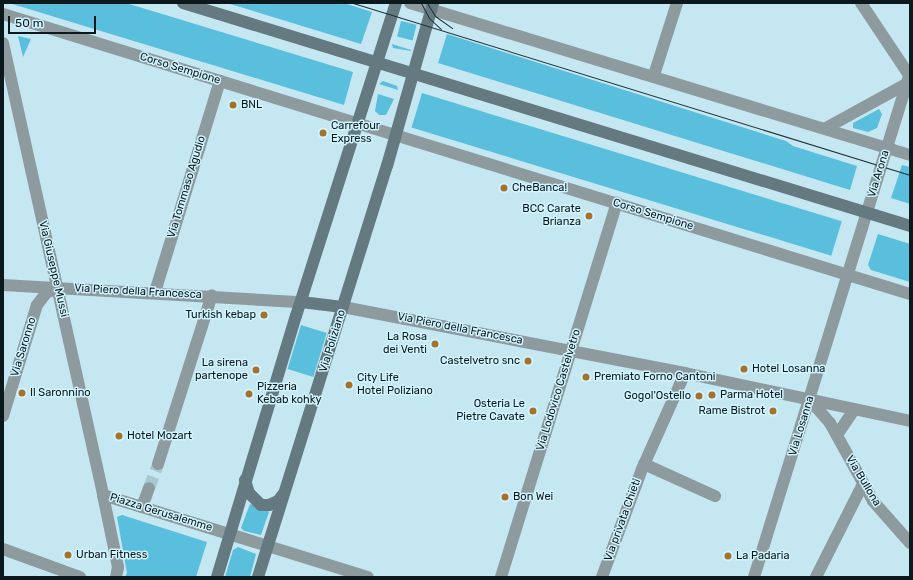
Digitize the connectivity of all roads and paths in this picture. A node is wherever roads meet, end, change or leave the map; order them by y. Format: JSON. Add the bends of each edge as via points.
{"nodes":[{"id":1,"x":183,"y":3,"type":"edge"},
{"id":2,"x":396,"y":3,"type":"edge"},
{"id":3,"x":410,"y":3,"type":"edge"},
{"id":4,"x":677,"y":3,"type":"edge"},
{"id":5,"x":861,"y":3,"type":"edge"},
{"id":6,"x":432,"y":6,"type":"edge"},
{"id":7,"x":3,"y":14,"type":"edge"},
{"id":8,"x":3,"y":43,"type":"edge"},
{"id":9,"x":376,"y":64,"type":"junction"},
{"id":10,"x":414,"y":75,"type":"junction"},
{"id":11,"x":654,"y":76,"type":"junction"},
{"id":12,"x":220,"y":81,"type":"junction"},
{"id":13,"x":909,"y":81,"type":"edge"},
{"id":14,"x":357,"y":124,"type":"junction"},
{"id":15,"x":826,"y":128,"type":"junction"},
{"id":16,"x":396,"y":136,"type":"junction"},
{"id":17,"x":887,"y":148,"type":"junction"},
{"id":18,"x":910,"y":155,"type":"edge"},
{"id":19,"x":617,"y":203,"type":"junction"},
{"id":20,"x":866,"y":213,"type":"junction"},
{"id":21,"x":910,"y":226,"type":"edge"},
{"id":22,"x":848,"y":275,"type":"junction"},
{"id":23,"x":3,"y":285,"type":"edge"},
{"id":24,"x":57,"y":288,"type":"junction"},
{"id":25,"x":155,"y":292,"type":"junction"},
{"id":26,"x":910,"y":294,"type":"edge"},
{"id":27,"x":212,"y":295,"type":"junction"},
{"id":28,"x":301,"y":302,"type":"junction"},
{"id":29,"x":343,"y":307,"type":"junction"},
{"id":30,"x":571,"y":352,"type":"junction"},
{"id":31,"x":686,"y":373,"type":"junction"},
{"id":32,"x":810,"y":400,"type":"junction"},
{"id":33,"x":854,"y":410,"type":"junction"},
{"id":34,"x":3,"y":416,"type":"edge"},
{"id":35,"x":910,"y":422,"type":"edge"},
{"id":36,"x":837,"y":435,"type":"junction"},
{"id":37,"x":158,"y":464,"type":"tunnel mouth"},
{"id":38,"x":644,"y":464,"type":"junction"},
{"id":39,"x":245,"y":480,"type":"junction"},
{"id":40,"x":863,"y":484,"type":"junction"},
{"id":41,"x":149,"y":488,"type":"tunnel mouth"},
{"id":42,"x":286,"y":490,"type":"junction"},
{"id":43,"x":103,"y":495,"type":"junction"},
{"id":44,"x":714,"y":496,"type":"dead end"},
{"id":45,"x":142,"y":507,"type":"junction"},
{"id":46,"x":230,"y":534,"type":"junction"},
{"id":47,"x":910,"y":543,"type":"edge"},
{"id":48,"x":268,"y":546,"type":"junction"},
{"id":49,"x":3,"y":549,"type":"edge"},
{"id":50,"x":80,"y":577,"type":"edge"},
{"id":51,"x":116,"y":577,"type":"edge"},
{"id":52,"x":217,"y":577,"type":"edge"},
{"id":53,"x":258,"y":577,"type":"edge"},
{"id":54,"x":368,"y":577,"type":"edge"},
{"id":55,"x":501,"y":577,"type":"edge"},
{"id":56,"x":602,"y":577,"type":"edge"},
{"id":57,"x":754,"y":577,"type":"edge"},
{"id":58,"x":816,"y":577,"type":"edge"}],
"edges":[{"from":1,"to":9,"type":"street"},
{"from":2,"to":9,"type":"street"},
{"from":3,"to":6,"type":"street"},
{"from":4,"to":11,"type":"street"},
{"from":5,"to":13,"type":"street"},
{"from":6,"to":10,"type":"street"},
{"from":6,"to":11,"type":"street"},
{"from":7,"to":12,"type":"street","name":"Corso Sempione"},
{"from":8,"to":24,"type":"street","name":"Via Giuseppe Mussi"},
{"from":9,"to":10,"type":"street"},
{"from":9,"to":14,"type":"street"},
{"from":10,"to":16,"type":"street"},
{"from":10,"to":20,"type":"street","via":[[636,140]]},
{"from":11,"to":15,"type":"street"},
{"from":12,"to":14,"type":"street","name":"Corso Sempione"},
{"from":12,"to":25,"type":"street","name":"Via Tommaso Agudio"},
{"from":13,"to":15,"type":"street"},
{"from":13,"to":17,"type":"street","name":"Via Arona"},
{"from":14,"to":16,"type":"street","name":"Corso Sempione"},
{"from":14,"to":28,"type":"street"},
{"from":15,"to":17,"type":"street"},
{"from":16,"to":19,"type":"street","name":"Corso Sempione"},
{"from":16,"to":29,"type":"street","name":"Via Poliziano"},
{"from":17,"to":18,"type":"street"},
{"from":17,"to":20,"type":"street","name":"Via Arona"},
{"from":19,"to":22,"type":"street","name":"Corso Sempione"},
{"from":19,"to":30,"type":"street","name":"Via Lodovico Castelvetro"},
{"from":20,"to":21,"type":"street"},
{"from":20,"to":22,"type":"street","name":"Via Arona"},
{"from":22,"to":26,"type":"street","name":"Corso Sempione"},
{"from":22,"to":32,"type":"street","name":"Via Losanna"},
{"from":23,"to":24,"type":"street","name":"Via Piero della Francesca"},
{"from":24,"to":25,"type":"street","name":"Via Piero della Francesca"},
{"from":24,"to":34,"type":"street","name":"Via Saronno","via":[[46,293],[37,305]]},
{"from":24,"to":43,"type":"street","name":"Via Giuseppe Mussi"},
{"from":25,"to":27,"type":"street","name":"Via Piero della Francesca"},
{"from":27,"to":28,"type":"street","name":"Via Piero della Francesca"},
{"from":27,"to":37,"type":"street"},
{"from":28,"to":29,"type":"street","name":"Via Piero della Francesca"},
{"from":28,"to":39,"type":"street"},
{"from":29,"to":30,"type":"street","name":"Via Piero della Francesca"},
{"from":29,"to":42,"type":"street","name":"Via Poliziano"},
{"from":30,"to":31,"type":"street","name":"Via Piero della Francesca"},
{"from":30,"to":55,"type":"street","name":"Via Lodovico Castelvetro"},
{"from":31,"to":32,"type":"street","name":"Via Piero della Francesca"},
{"from":31,"to":38,"type":"street","name":"Via privata Chieti"},
{"from":32,"to":33,"type":"street","name":"Via Piero della Francesca"},
{"from":32,"to":36,"type":"street","name":"Via Bullona"},
{"from":32,"to":57,"type":"street","name":"Via Losanna"},
{"from":33,"to":35,"type":"street","name":"Via Piero della Francesca"},
{"from":33,"to":36,"type":"street"},
{"from":36,"to":40,"type":"street","name":"Via Bullona"},
{"from":38,"to":44,"type":"street","name":"Via privata Chieti"},
{"from":38,"to":56,"type":"street","name":"Via privata Chieti"},
{"from":39,"to":42,"type":"street","via":[[249,493],[261,505],[278,501]]},
{"from":39,"to":46,"type":"street"},
{"from":40,"to":47,"type":"street","name":"Via Bullona","via":[[873,501]]},
{"from":40,"to":58,"type":"street"},
{"from":41,"to":45,"type":"street"},
{"from":42,"to":48,"type":"street","name":"Via Poliziano"},
{"from":43,"to":45,"type":"street","name":"Piazza Gerusalemme"},
{"from":43,"to":51,"type":"street","name":"Piazza Gerusalemme","via":[[118,567]]},
{"from":45,"to":46,"type":"street","name":"Piazza Gerusalemme"},
{"from":46,"to":48,"type":"street","name":"Piazza Gerusalemme"},
{"from":46,"to":52,"type":"street"},
{"from":48,"to":53,"type":"street"},
{"from":48,"to":54,"type":"street","name":"Piazza Gerusalemme"},
{"from":49,"to":50,"type":"street"}]}
